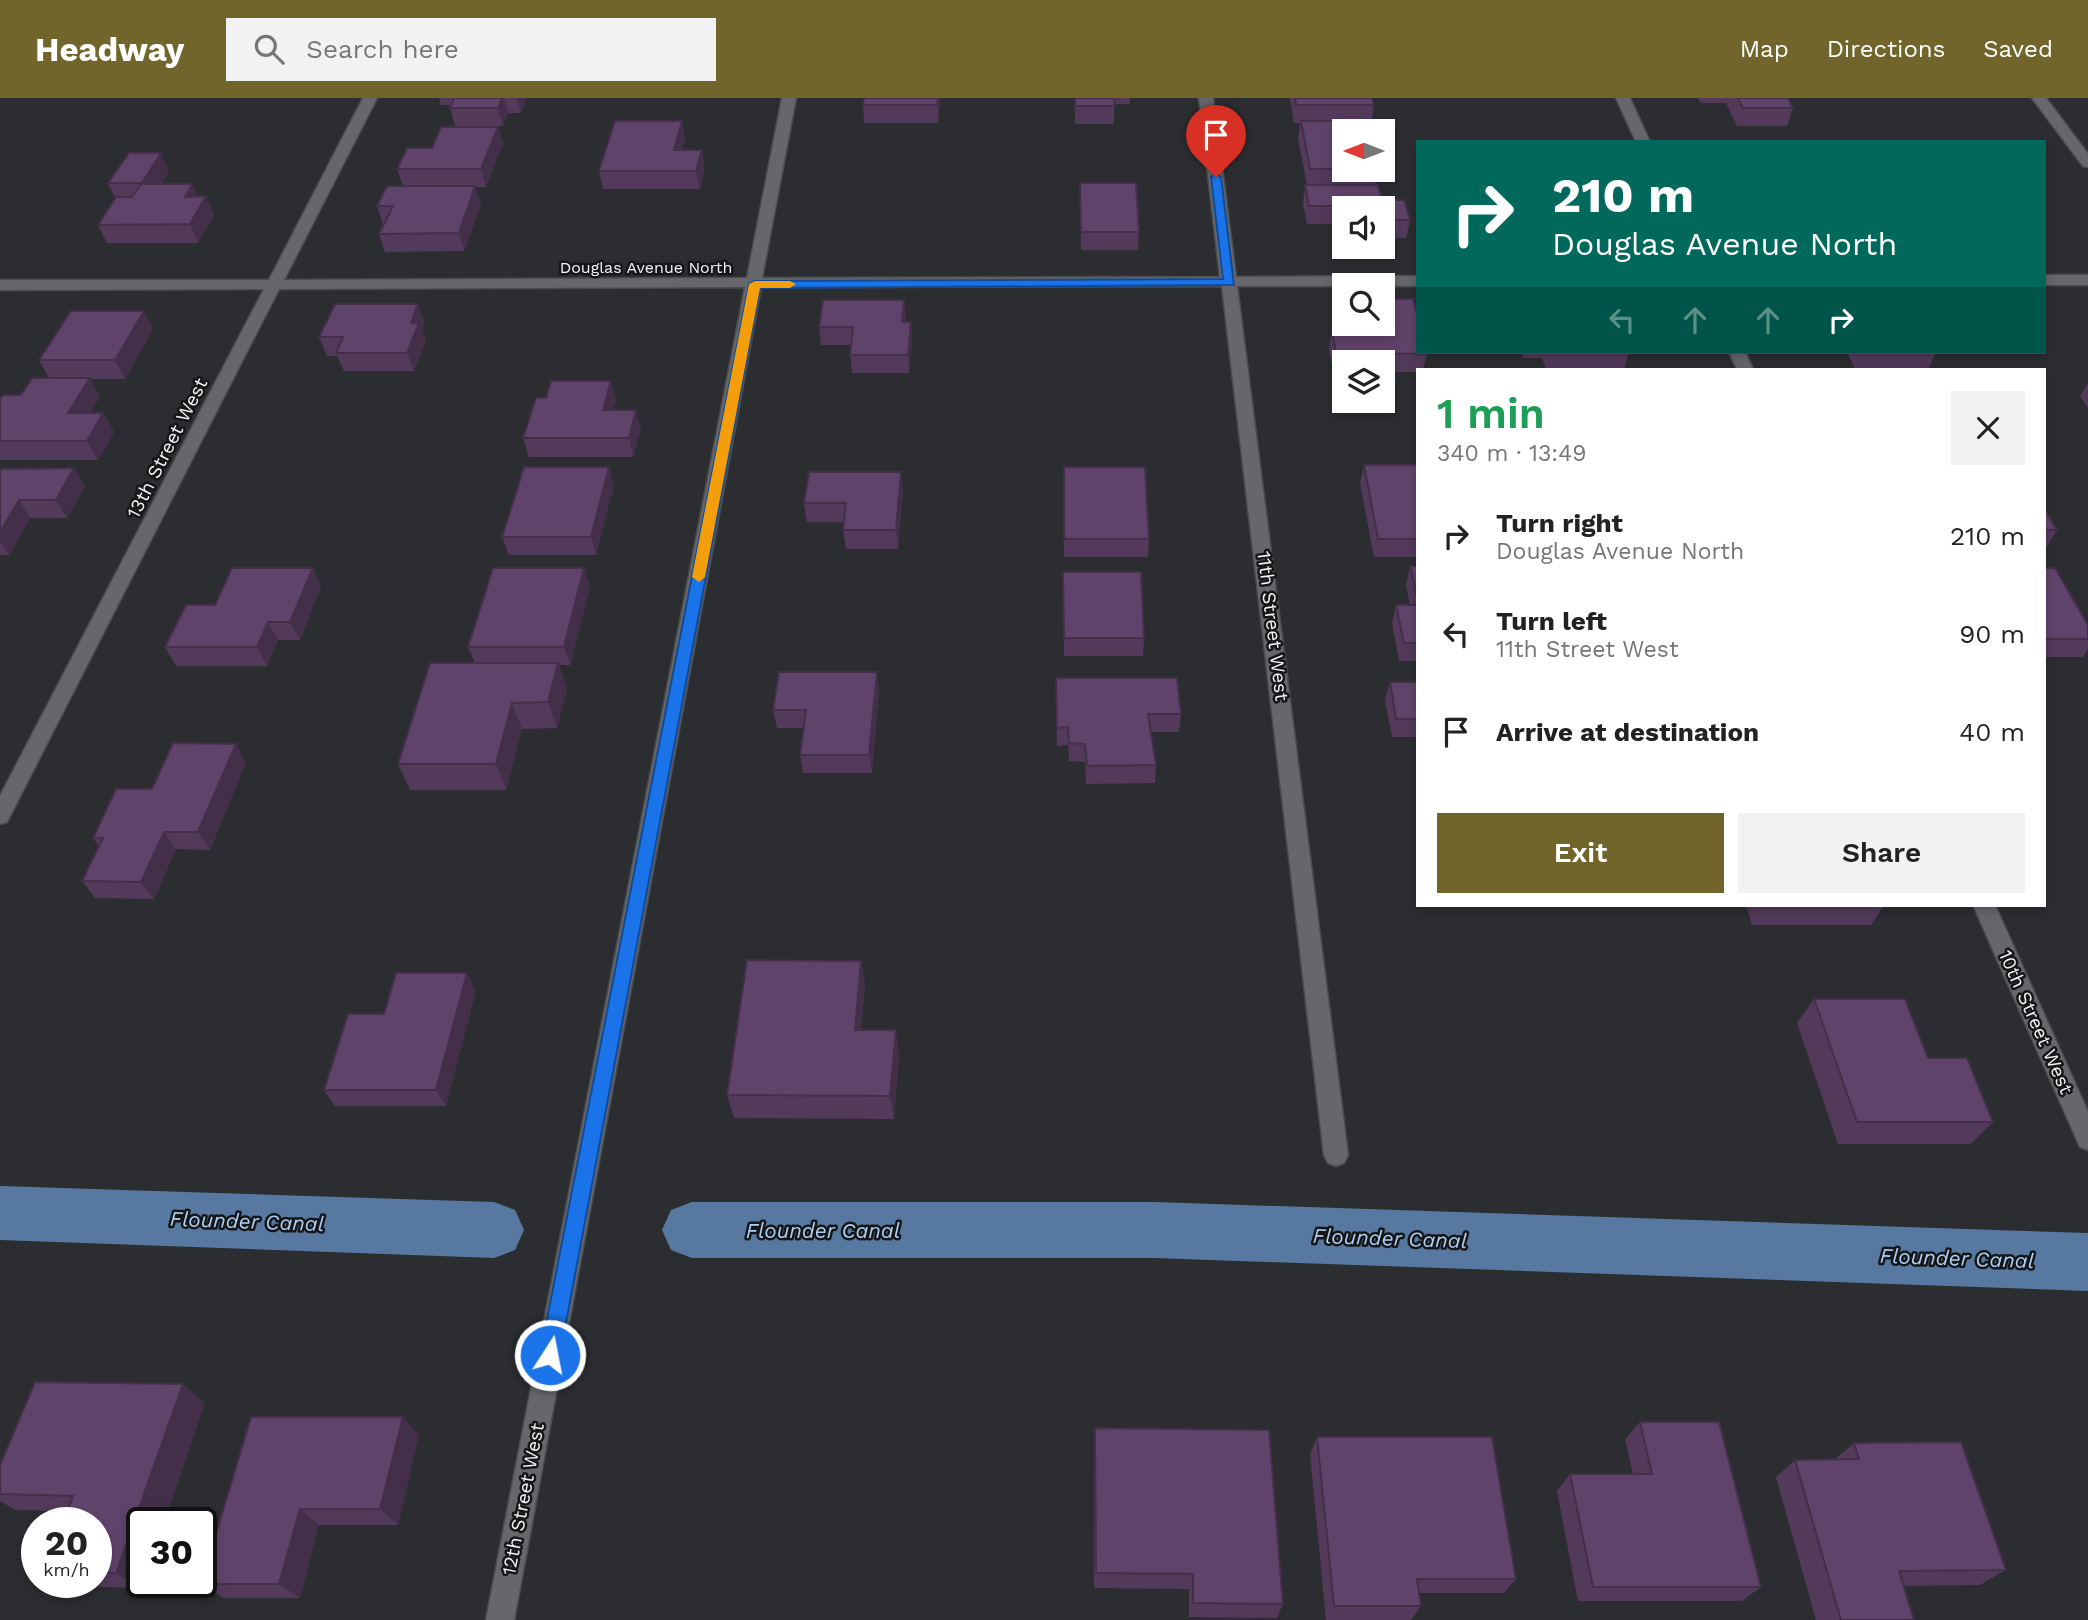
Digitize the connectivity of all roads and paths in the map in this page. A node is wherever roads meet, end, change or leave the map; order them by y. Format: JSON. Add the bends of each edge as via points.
{"nodes":[{"id":1,"x":370,"y":98,"type":"edge"},
{"id":2,"x":789,"y":98,"type":"edge"},
{"id":3,"x":1206,"y":98,"type":"edge"},
{"id":4,"x":1623,"y":98,"type":"edge"},
{"id":5,"x":2039,"y":98,"type":"edge"},
{"id":6,"x":1642,"y":140,"type":"edge"},
{"id":7,"x":2088,"y":163,"type":"edge"},
{"id":8,"x":2088,"y":280,"type":"edge"},
{"id":9,"x":1416,"y":281,"type":"edge"},
{"id":10,"x":2046,"y":281,"type":"edge"},
{"id":11,"x":1230,"y":282,"type":"junction"},
{"id":12,"x":275,"y":284,"type":"junction"},
{"id":13,"x":755,"y":284,"type":"junction"},
{"id":14,"x":0,"y":285,"type":"edge"},
{"id":15,"x":0,"y":816,"type":"edge"},
{"id":16,"x":1985,"y":907,"type":"edge"},
{"id":17,"x":2088,"y":1139,"type":"edge"},
{"id":18,"x":1336,"y":1155,"type":"dead end"},
{"id":19,"x":500,"y":1620,"type":"edge"}],
"edges":[{"from":1,"to":12,"type":"street","name":"13th Street West"},
{"from":2,"to":13,"type":"street","name":"12th Street West"},
{"from":3,"to":11,"type":"street","name":"11th Street West"},
{"from":4,"to":6,"type":"street"},
{"from":5,"to":7,"type":"street"},
{"from":8,"to":10,"type":"street"},
{"from":9,"to":11,"type":"street","name":"Douglas Avenue North"},
{"from":11,"to":13,"type":"street","name":"Douglas Avenue North"},
{"from":11,"to":18,"type":"street","name":"11th Street West"},
{"from":12,"to":13,"type":"street","name":"Douglas Avenue North"},
{"from":12,"to":14,"type":"street","name":"Douglas Avenue North"},
{"from":12,"to":15,"type":"street","name":"13th Street West"},
{"from":13,"to":19,"type":"street","name":"12th Street West"},
{"from":16,"to":17,"type":"street","name":"10th Street West"}]}
